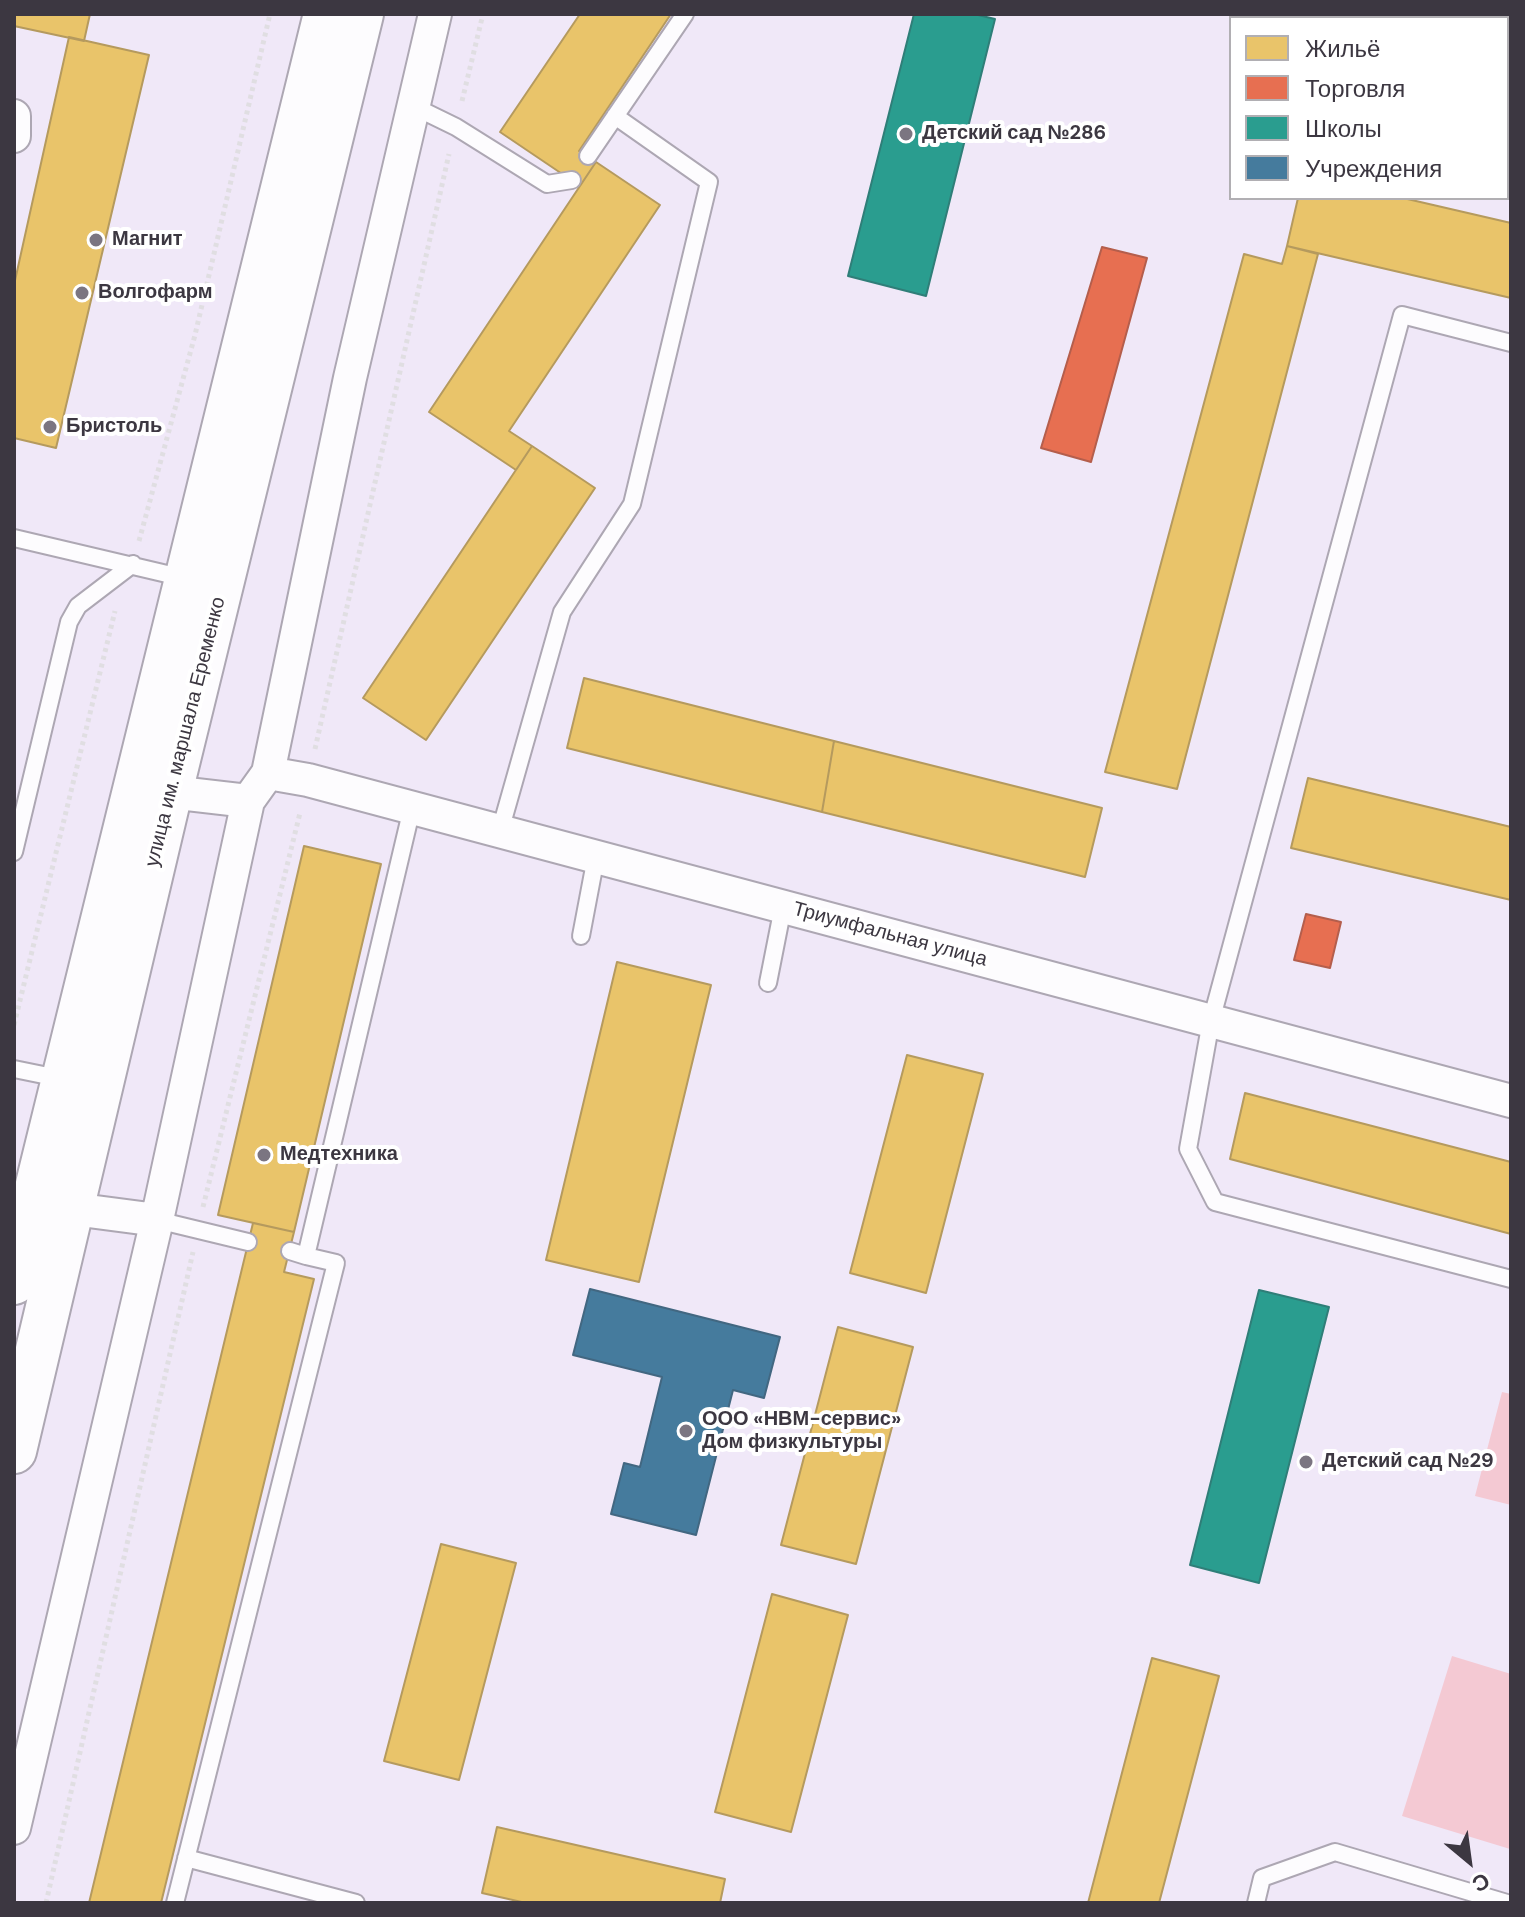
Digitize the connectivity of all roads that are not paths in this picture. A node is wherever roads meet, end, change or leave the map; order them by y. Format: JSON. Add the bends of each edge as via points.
{"nodes":[{"id":1,"x":326,"y":14,"type":"edge"},
{"id":2,"x":361,"y":14,"type":"edge"},
{"id":3,"x":435,"y":14,"type":"edge"},
{"id":4,"x":685,"y":14,"type":"edge"},
{"id":5,"x":413,"y":106,"type":"junction"},
{"id":6,"x":14,"y":116,"type":"edge"},
{"id":7,"x":615,"y":116,"type":"junction"},
{"id":8,"x":14,"y":136,"type":"edge"},
{"id":9,"x":588,"y":156,"type":"dead end"},
{"id":10,"x":572,"y":180,"type":"dead end"},
{"id":11,"x":1511,"y":343,"type":"edge"},
{"id":12,"x":14,"y":538,"type":"edge"},
{"id":13,"x":133,"y":564,"type":"junction"},
{"id":14,"x":186,"y":578,"type":"junction"},
{"id":15,"x":268,"y":773,"type":"junction"},
{"id":16,"x":170,"y":792,"type":"junction"},
{"id":17,"x":248,"y":801,"type":"junction"},
{"id":18,"x":412,"y":808,"type":"junction"},
{"id":19,"x":500,"y":831,"type":"junction"},
{"id":20,"x":14,"y":852,"type":"edge"},
{"id":21,"x":596,"y":857,"type":"junction"},
{"id":22,"x":783,"y":907,"type":"junction"},
{"id":23,"x":581,"y":936,"type":"dead end"},
{"id":24,"x":768,"y":983,"type":"dead end"},
{"id":25,"x":1211,"y":1021,"type":"junction"},
{"id":26,"x":14,"y":1069,"type":"edge"},
{"id":27,"x":64,"y":1079,"type":"junction"},
{"id":28,"x":1511,"y":1101,"type":"edge"},
{"id":29,"x":73,"y":1209,"type":"junction"},
{"id":30,"x":157,"y":1220,"type":"junction"},
{"id":31,"x":248,"y":1242,"type":"dead end"},
{"id":32,"x":290,"y":1251,"type":"dead end"},
{"id":33,"x":306,"y":1256,"type":"junction"},
{"id":34,"x":1511,"y":1279,"type":"edge"},
{"id":35,"x":14,"y":1282,"type":"edge"},
{"id":36,"x":14,"y":1451,"type":"edge"},
{"id":37,"x":14,"y":1828,"type":"edge"},
{"id":38,"x":186,"y":1858,"type":"junction"},
{"id":39,"x":175,"y":1903,"type":"edge"},
{"id":40,"x":356,"y":1903,"type":"edge"},
{"id":41,"x":1256,"y":1903,"type":"edge"},
{"id":42,"x":1507,"y":1903,"type":"edge"}],
"edges":[{"from":1,"to":14,"type":"highway","name":"улица им. маршала Еременко"},
{"from":2,"to":16,"type":"highway","name":"улица им. маршала Еременко"},
{"from":3,"to":5,"type":"street"},
{"from":4,"to":7,"type":"lane"},
{"from":5,"to":10,"type":"lane","via":[[547,184]]},
{"from":5,"to":15,"type":"street"},
{"from":6,"to":8,"type":"street"},
{"from":7,"to":9,"type":"lane"},
{"from":7,"to":19,"type":"lane","via":[[709,182],[632,504],[562,612]]},
{"from":11,"to":25,"type":"lane","via":[[1402,315]]},
{"from":12,"to":13,"type":"lane"},
{"from":13,"to":14,"type":"lane"},
{"from":13,"to":20,"type":"lane","via":[[78,606],[69,622]]},
{"from":14,"to":27,"type":"highway","name":"улица им. маршала Еременко"},
{"from":15,"to":17,"type":"street"},
{"from":15,"to":18,"type":"street","name":"Триумфальная улица"},
{"from":16,"to":17,"type":"street"},
{"from":16,"to":29,"type":"highway","name":"улица им. маршала Еременко"},
{"from":17,"to":30,"type":"street"},
{"from":18,"to":19,"type":"street","name":"Триумфальная улица"},
{"from":18,"to":33,"type":"lane"},
{"from":19,"to":21,"type":"street","name":"Триумфальная улица"},
{"from":21,"to":22,"type":"street","name":"Триумфальная улица"},
{"from":21,"to":23,"type":"lane"},
{"from":22,"to":24,"type":"lane"},
{"from":22,"to":25,"type":"street","name":"Триумфальная улица"},
{"from":25,"to":28,"type":"street","name":"Триумфальная улица"},
{"from":25,"to":34,"type":"lane","via":[[1188,1149],[1215,1202]]},
{"from":26,"to":27,"type":"lane"},
{"from":27,"to":35,"type":"highway","name":"улица им. маршала Еременко"},
{"from":29,"to":30,"type":"street"},
{"from":29,"to":36,"type":"highway","name":"улица им. маршала Еременко"},
{"from":30,"to":31,"type":"lane"},
{"from":30,"to":37,"type":"street"},
{"from":32,"to":33,"type":"lane"},
{"from":33,"to":38,"type":"lane","via":[[336,1263]]},
{"from":38,"to":39,"type":"lane"},
{"from":38,"to":40,"type":"lane"},
{"from":41,"to":42,"type":"lane","via":[[1262,1878],[1335,1852]]}]}
